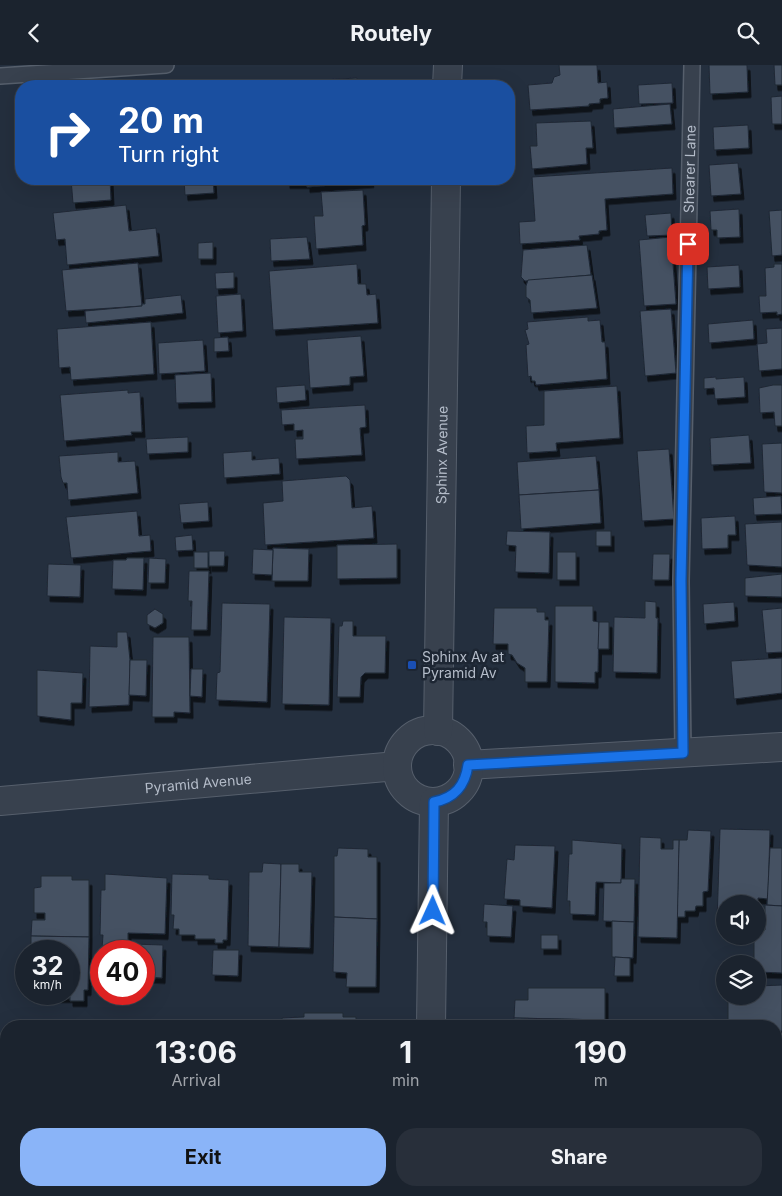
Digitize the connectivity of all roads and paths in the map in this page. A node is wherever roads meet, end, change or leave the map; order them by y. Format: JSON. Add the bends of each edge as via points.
{"nodes":[{"id":1,"x":166,"y":65,"type":"edge"},
{"id":2,"x":448,"y":65,"type":"edge"},
{"id":3,"x":692,"y":65,"type":"edge"},
{"id":4,"x":0,"y":76,"type":"edge"},
{"id":5,"x":447,"y":80,"type":"edge"},
{"id":6,"x":446,"y":185,"type":"edge"},
{"id":7,"x":438,"y":731,"type":"junction"},
{"id":8,"x":782,"y":747,"type":"edge"},
{"id":9,"x":683,"y":753,"type":"junction"},
{"id":10,"x":468,"y":765,"type":"junction"},
{"id":11,"x":397,"y":766,"type":"junction"},
{"id":12,"x":0,"y":801,"type":"edge"},
{"id":13,"x":434,"y":802,"type":"junction"},
{"id":14,"x":431,"y":1020,"type":"edge"}],
"edges":[{"from":1,"to":4,"type":"lane"},
{"from":2,"to":5,"type":"street"},
{"from":3,"to":9,"type":"lane","name":"Shearer Lane","via":[[681,581]]},
{"from":6,"to":7,"type":"street","name":"Sphinx Avenue"},
{"from":7,"to":10,"type":"street","via":[[460,743]]},
{"from":7,"to":11,"type":"street","via":[[426,731],[410,739],[399,754]]},
{"from":8,"to":9,"type":"street"},
{"from":9,"to":10,"type":"street"},
{"from":10,"to":13,"type":"street","via":[[462,787],[445,800]]},
{"from":11,"to":12,"type":"street","name":"Pyramid Avenue"},
{"from":11,"to":13,"type":"street","via":[[404,788],[423,801]]},
{"from":13,"to":14,"type":"street"}]}
